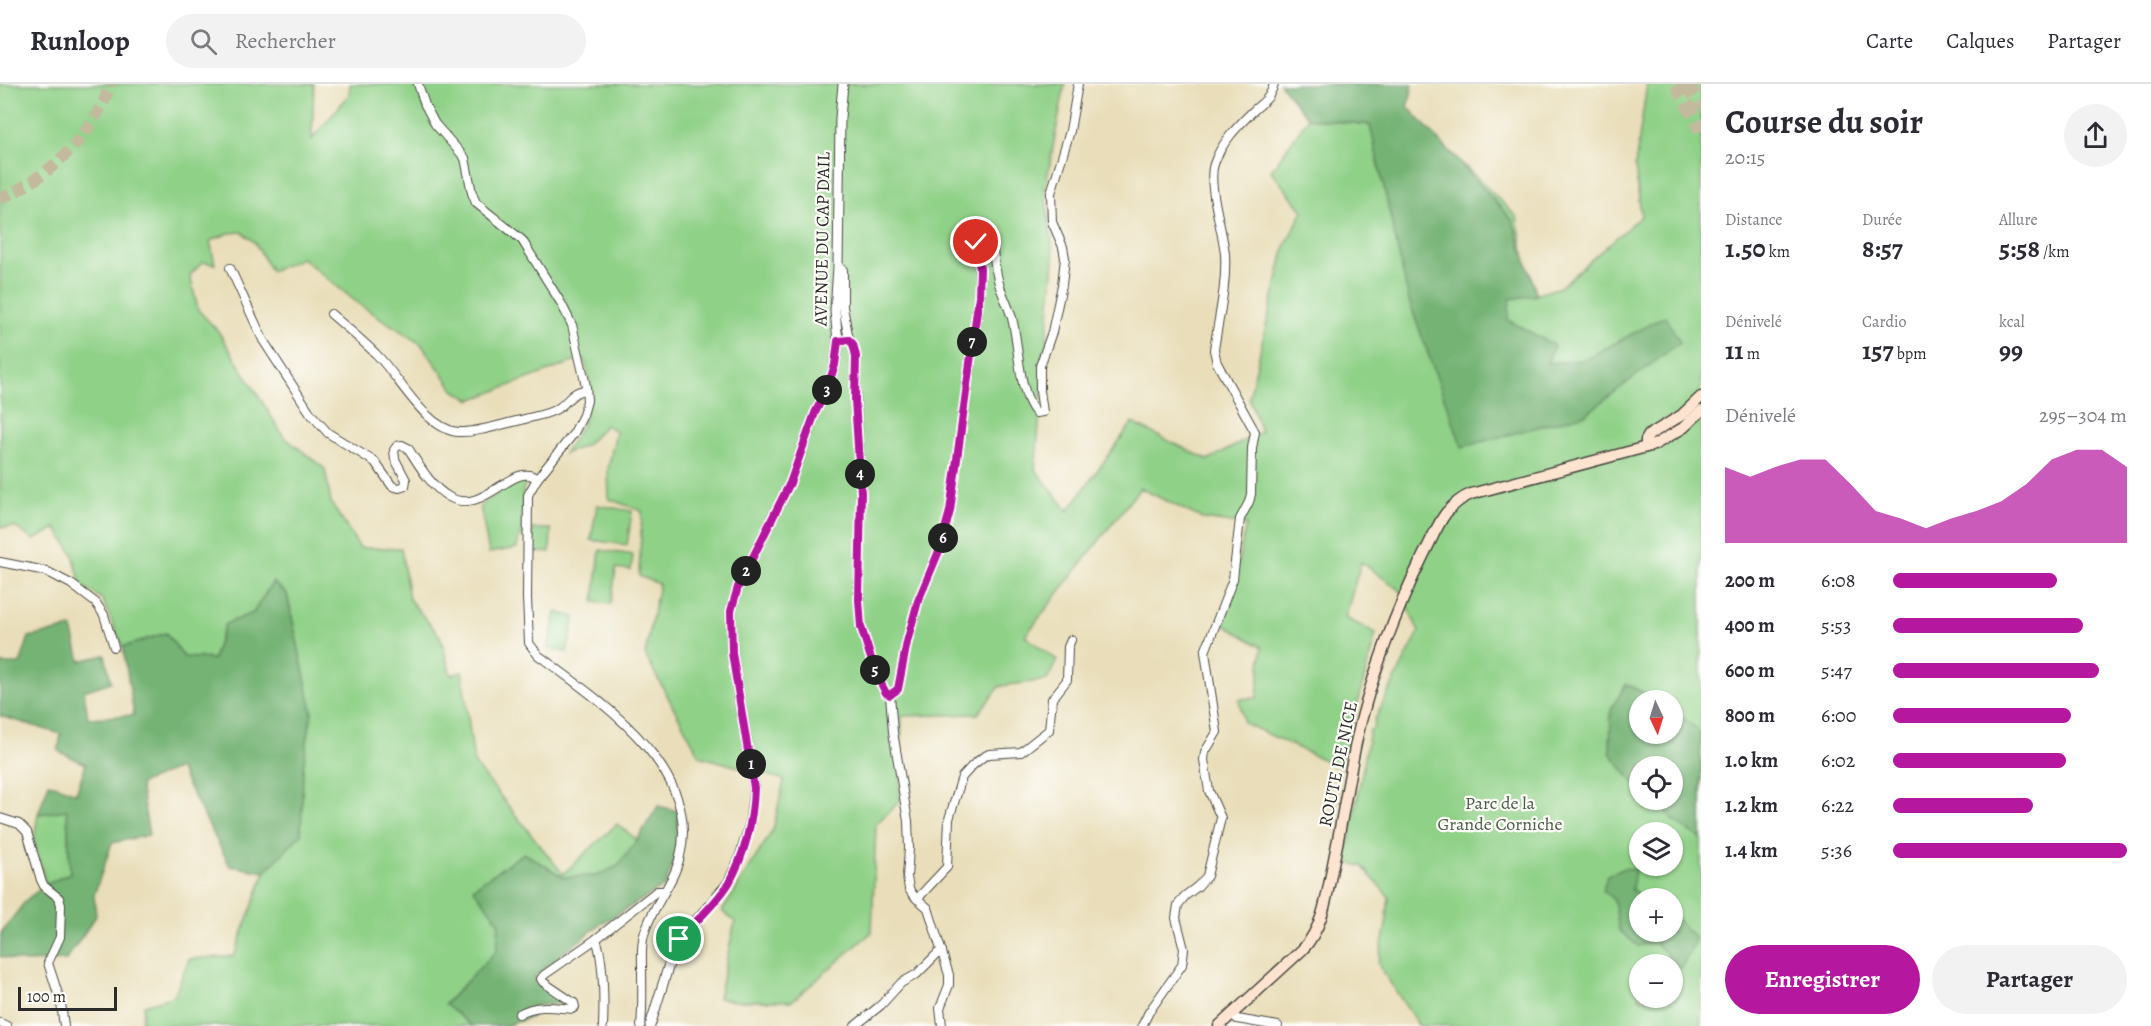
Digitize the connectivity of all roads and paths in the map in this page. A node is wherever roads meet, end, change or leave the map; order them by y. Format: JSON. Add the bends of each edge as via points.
{"nodes":[{"id":1,"x":418,"y":84,"type":"edge"},
{"id":2,"x":843,"y":84,"type":"edge"},
{"id":3,"x":1078,"y":84,"type":"edge"},
{"id":4,"x":1274,"y":84,"type":"edge"},
{"id":5,"x":838,"y":267,"type":"junction"},
{"id":6,"x":230,"y":268,"type":"dead end"},
{"id":7,"x":331,"y":314,"type":"dead end"},
{"id":8,"x":849,"y":340,"type":"junction"},
{"id":9,"x":838,"y":341,"type":"junction"},
{"id":10,"x":586,"y":390,"type":"junction"},
{"id":11,"x":1701,"y":397,"type":"edge"},
{"id":12,"x":1701,"y":411,"type":"edge"},
{"id":13,"x":1646,"y":447,"type":"junction"},
{"id":14,"x":537,"y":479,"type":"junction"},
{"id":15,"x":0,"y":562,"type":"edge"},
{"id":16,"x":1071,"y":640,"type":"dead end"},
{"id":17,"x":114,"y":647,"type":"dead end"},
{"id":18,"x":890,"y":695,"type":"junction"},
{"id":19,"x":0,"y":818,"type":"edge"},
{"id":20,"x":664,"y":891,"type":"junction"},
{"id":21,"x":917,"y":899,"type":"junction"},
{"id":22,"x":596,"y":939,"type":"junction"},
{"id":23,"x":942,"y":951,"type":"junction"},
{"id":24,"x":519,"y":1014,"type":"dead end"},
{"id":25,"x":1232,"y":1014,"type":"junction"},
{"id":26,"x":0,"y":1023,"type":"edge"},
{"id":27,"x":8,"y":1026,"type":"edge"},
{"id":28,"x":64,"y":1026,"type":"edge"},
{"id":29,"x":603,"y":1026,"type":"edge"},
{"id":30,"x":641,"y":1026,"type":"edge"},
{"id":31,"x":650,"y":1026,"type":"edge"},
{"id":32,"x":855,"y":1026,"type":"edge"},
{"id":33,"x":942,"y":1026,"type":"edge"},
{"id":34,"x":1142,"y":1026,"type":"edge"},
{"id":35,"x":1219,"y":1026,"type":"edge"},
{"id":36,"x":1278,"y":1026,"type":"edge"}],
"edges":[{"from":1,"to":10,"type":"street","via":[[435,124],[465,158],[476,203],[522,240],[561,303],[572,325]]},
{"from":2,"to":5,"type":"street","name":"AVENUE DU CAP D'AIL"},
{"from":3,"to":18,"type":"street","via":[[1070,131],[1051,193],[1052,222],[1065,258],[1052,332],[1040,366],[1042,412],[1033,410],[1022,377],[1012,319],[1000,287],[991,236],[986,232],[976,242],[979,296],[950,511],[939,551],[918,601],[898,689]]},
{"from":4,"to":34,"type":"street","via":[[1263,104],[1226,141],[1213,167],[1225,269],[1214,350],[1217,363],[1255,432],[1251,494],[1240,519],[1233,579],[1205,652],[1217,732],[1204,760],[1209,792],[1221,818],[1207,876],[1178,905],[1176,918],[1184,949],[1182,965]]},
{"from":5,"to":8,"type":"street","via":[[844,276],[843,307]]},
{"from":5,"to":9,"type":"street","name":"AVENUE DU CAP D'AIL"},
{"from":6,"to":14,"type":"street","via":[[264,340],[311,414],[334,437],[375,462],[392,486],[405,486],[394,450],[402,445],[436,486],[459,501],[483,498],[522,474]]},
{"from":7,"to":10,"type":"street","via":[[377,354],[414,402],[446,429],[477,430],[548,413],[580,390]]},
{"from":8,"to":9,"type":"street"},
{"from":8,"to":18,"type":"street","via":[[856,356],[861,627],[876,674]]},
{"from":9,"to":31,"type":"street","name":"AVENUE DU CAP D'AIL","via":[[835,365],[790,483],[738,587],[731,611],[732,653],[754,788],[747,838],[728,883],[675,945]]},
{"from":10,"to":14,"type":"street","via":[[583,415],[574,433]]},
{"from":11,"to":13,"type":"main road","via":[[1682,415],[1649,435]]},
{"from":12,"to":13,"type":"main road","via":[[1683,428]]},
{"from":13,"to":25,"type":"main road","name":"ROUTE DE NICE","via":[[1471,494],[1445,514],[1410,581],[1387,641],[1358,737],[1324,909],[1315,934]]},
{"from":14,"to":20,"type":"street","via":[[528,495],[529,643],[538,655],[620,717],[671,782],[680,803],[682,844]]},
{"from":15,"to":17,"type":"street","via":[[46,571],[71,584],[96,603]]},
{"from":16,"to":21,"type":"street","via":[[1067,680],[1052,699],[1048,732],[1021,752],[989,754],[967,771],[949,819],[946,867]]},
{"from":18,"to":21,"type":"street","via":[[908,821],[907,877],[909,889]]},
{"from":19,"to":28,"type":"street","via":[[24,827],[41,880],[59,898],[60,937],[48,963]]},
{"from":20,"to":22,"type":"street","via":[[657,891]]},
{"from":20,"to":30,"type":"street","via":[[644,933]]},
{"from":21,"to":23,"type":"street","via":[[928,908]]},
{"from":22,"to":24,"type":"street","via":[[541,979],[570,998],[574,1003],[572,1009],[544,1006]]},
{"from":22,"to":29,"type":"street"},
{"from":23,"to":32,"type":"street","via":[[917,974],[900,983]]},
{"from":23,"to":33,"type":"street","via":[[949,981],[940,1008]]},
{"from":25,"to":35,"type":"main road","name":"ROUTE DE NICE"},
{"from":25,"to":36,"type":"street","via":[[1237,1019]]},
{"from":26,"to":27,"type":"street"}]}
